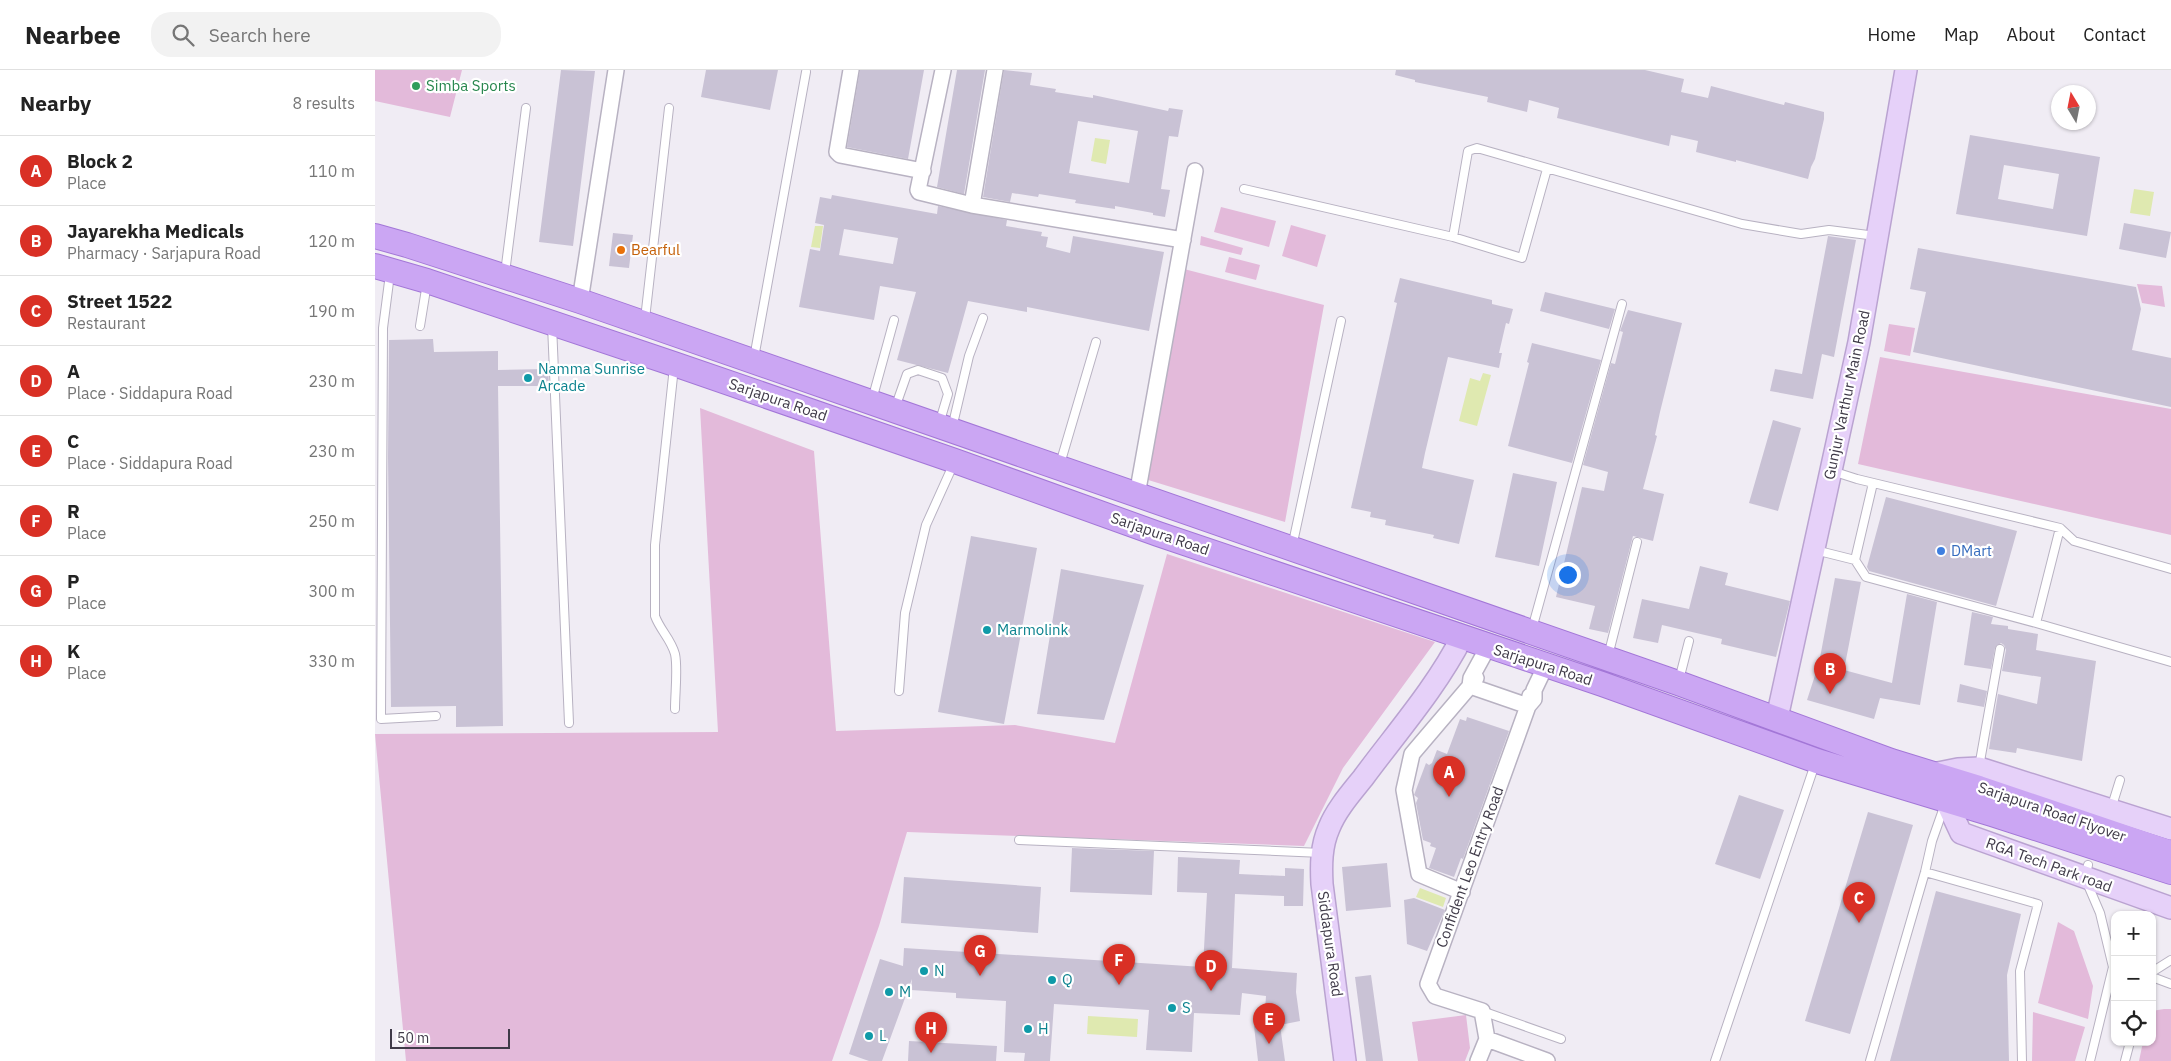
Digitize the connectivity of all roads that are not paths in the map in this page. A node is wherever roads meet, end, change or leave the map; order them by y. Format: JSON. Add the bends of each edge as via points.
{"nodes":[{"id":1,"x":616,"y":70,"type":"edge"},
{"id":2,"x":851,"y":70,"type":"edge"},
{"id":3,"x":943,"y":70,"type":"edge"},
{"id":4,"x":995,"y":70,"type":"edge"},
{"id":5,"x":1906,"y":70,"type":"edge"},
{"id":6,"x":807,"y":72,"type":"dead end"},
{"id":7,"x":526,"y":108,"type":"dead end"},
{"id":8,"x":669,"y":108,"type":"dead end"},
{"id":9,"x":1547,"y":169,"type":"junction"},
{"id":10,"x":923,"y":171,"type":"junction"},
{"id":11,"x":1195,"y":171,"type":"dead end"},
{"id":12,"x":1244,"y":189,"type":"dead end"},
{"id":13,"x":972,"y":204,"type":"junction"},
{"id":14,"x":375,"y":236,"type":"edge"},
{"id":15,"x":1878,"y":236,"type":"junction"},
{"id":16,"x":1453,"y":237,"type":"junction"},
{"id":17,"x":1183,"y":240,"type":"junction"},
{"id":18,"x":383,"y":268,"type":"edge"},
{"id":19,"x":504,"y":276,"type":"junction"},
{"id":20,"x":427,"y":281,"type":"junction"},
{"id":21,"x":580,"y":301,"type":"junction"},
{"id":22,"x":1622,"y":304,"type":"dead end"},
{"id":23,"x":983,"y":318,"type":"dead end"},
{"id":24,"x":895,"y":320,"type":"dead end"},
{"id":25,"x":1341,"y":321,"type":"dead end"},
{"id":26,"x":552,"y":323,"type":"junction"},
{"id":27,"x":644,"y":325,"type":"junction"},
{"id":28,"x":420,"y":326,"type":"dead end"},
{"id":29,"x":1096,"y":342,"type":"dead end"},
{"id":30,"x":753,"y":362,"type":"junction"},
{"id":31,"x":675,"y":364,"type":"junction"},
{"id":32,"x":872,"y":401,"type":"junction"},
{"id":33,"x":895,"y":410,"type":"junction"},
{"id":34,"x":945,"y":428,"type":"junction"},
{"id":35,"x":955,"y":461,"type":"junction"},
{"id":36,"x":1059,"y":468,"type":"junction"},
{"id":37,"x":1832,"y":471,"type":"junction"},
{"id":38,"x":1873,"y":483,"type":"junction"},
{"id":39,"x":1137,"y":495,"type":"junction"},
{"id":40,"x":2059,"y":528,"type":"junction"},
{"id":41,"x":1237,"y":529,"type":"junction"},
{"id":42,"x":1637,"y":542,"type":"dead end"},
{"id":43,"x":1292,"y":549,"type":"junction"},
{"id":44,"x":1815,"y":550,"type":"junction"},
{"id":45,"x":1227,"y":557,"type":"junction"},
{"id":46,"x":1855,"y":560,"type":"junction"},
{"id":47,"x":2171,"y":569,"type":"edge"},
{"id":48,"x":2036,"y":623,"type":"junction"},
{"id":49,"x":1532,"y":631,"type":"junction"},
{"id":50,"x":1462,"y":637,"type":"junction"},
{"id":51,"x":1689,"y":641,"type":"dead end"},
{"id":52,"x":1488,"y":647,"type":"junction"},
{"id":53,"x":2000,"y":649,"type":"dead end"},
{"id":54,"x":1607,"y":659,"type":"junction"},
{"id":55,"x":2171,"y":662,"type":"edge"},
{"id":56,"x":1545,"y":667,"type":"junction"},
{"id":57,"x":1678,"y":683,"type":"junction"},
{"id":58,"x":1470,"y":686,"type":"junction"},
{"id":59,"x":899,"y":691,"type":"dead end"},
{"id":60,"x":1528,"y":706,"type":"junction"},
{"id":61,"x":675,"y":709,"type":"dead end"},
{"id":62,"x":436,"y":716,"type":"dead end"},
{"id":63,"x":1777,"y":718,"type":"junction"},
{"id":64,"x":569,"y":723,"type":"dead end"},
{"id":65,"x":1817,"y":761,"type":"junction"},
{"id":66,"x":1979,"y":768,"type":"junction"},
{"id":67,"x":1933,"y":774,"type":"junction"},
{"id":68,"x":2120,"y":780,"type":"dead end"},
{"id":69,"x":1952,"y":802,"type":"junction"},
{"id":70,"x":2110,"y":810,"type":"junction"},
{"id":71,"x":2171,"y":829,"type":"edge"},
{"id":72,"x":1019,"y":840,"type":"dead end"},
{"id":73,"x":1322,"y":853,"type":"junction"},
{"id":74,"x":2171,"y":853,"type":"edge"},
{"id":75,"x":1925,"y":872,"type":"junction"},
{"id":76,"x":2086,"y":872,"type":"junction"},
{"id":77,"x":2171,"y":872,"type":"edge"},
{"id":78,"x":1462,"y":892,"type":"junction"},
{"id":79,"x":2171,"y":894,"type":"edge"},
{"id":80,"x":2171,"y":908,"type":"edge"},
{"id":81,"x":2111,"y":956,"type":"edge"},
{"id":82,"x":2171,"y":960,"type":"edge"},
{"id":83,"x":2156,"y":969,"type":"edge"},
{"id":84,"x":2156,"y":978,"type":"edge"},
{"id":85,"x":2111,"y":979,"type":"edge"},
{"id":86,"x":2171,"y":984,"type":"edge"},
{"id":87,"x":1482,"y":1011,"type":"junction"},
{"id":88,"x":1487,"y":1039,"type":"junction"},
{"id":89,"x":1561,"y":1039,"type":"dead end"},
{"id":90,"x":2129,"y":1046,"type":"edge"},
{"id":91,"x":1345,"y":1061,"type":"edge"},
{"id":92,"x":1479,"y":1061,"type":"edge"},
{"id":93,"x":1547,"y":1061,"type":"edge"},
{"id":94,"x":1715,"y":1061,"type":"edge"},
{"id":95,"x":1870,"y":1061,"type":"edge"},
{"id":96,"x":2022,"y":1061,"type":"edge"},
{"id":97,"x":2090,"y":1061,"type":"edge"},
{"id":98,"x":2125,"y":1061,"type":"edge"}],
"edges":[{"from":1,"to":21,"type":"street"},
{"from":2,"to":10,"type":"street","via":[[837,152]]},
{"from":3,"to":10,"type":"street"},
{"from":4,"to":13,"type":"street"},
{"from":5,"to":15,"type":"street","name":"Gunjur Varthur Main Road"},
{"from":6,"to":30,"type":"lane"},
{"from":7,"to":19,"type":"lane"},
{"from":8,"to":27,"type":"lane"},
{"from":9,"to":15,"type":"lane","via":[[1741,224],[1801,234],[1829,230]]},
{"from":9,"to":16,"type":"lane","via":[[1522,258]]},
{"from":9,"to":16,"type":"lane","via":[[1477,148],[1469,151]]},
{"from":10,"to":13,"type":"street","via":[[919,192]]},
{"from":11,"to":17,"type":"street"},
{"from":12,"to":16,"type":"lane"},
{"from":13,"to":17,"type":"street"},
{"from":14,"to":19,"type":"main road","name":"Sarjapura Road"},
{"from":15,"to":37,"type":"street","name":"Gunjur Varthur Main Road"},
{"from":17,"to":39,"type":"street"},
{"from":18,"to":20,"type":"main road","name":"Sarjapura Road"},
{"from":18,"to":62,"type":"lane","via":[[381,719]]},
{"from":19,"to":21,"type":"main road","name":"Sarjapura Road"},
{"from":20,"to":26,"type":"main road","name":"Sarjapura Road"},
{"from":20,"to":28,"type":"lane"},
{"from":21,"to":27,"type":"main road","name":"Sarjapura Road"},
{"from":22,"to":49,"type":"lane"},
{"from":23,"to":34,"type":"lane"},
{"from":24,"to":32,"type":"lane"},
{"from":25,"to":43,"type":"lane"},
{"from":26,"to":31,"type":"main road","name":"Sarjapura Road"},
{"from":26,"to":64,"type":"lane"},
{"from":27,"to":30,"type":"main road","name":"Sarjapura Road"},
{"from":29,"to":36,"type":"lane"},
{"from":30,"to":32,"type":"main road","name":"Sarjapura Road"},
{"from":31,"to":35,"type":"main road","name":"Sarjapura Road"},
{"from":31,"to":61,"type":"lane","via":[[655,554],[655,616],[675,655]]},
{"from":32,"to":33,"type":"main road","name":"Sarjapura Road"},
{"from":33,"to":34,"type":"main road","name":"Sarjapura Road"},
{"from":33,"to":34,"type":"lane","via":[[907,374],[918,370],[942,378],[948,394]]},
{"from":34,"to":36,"type":"main road","name":"Sarjapura Road"},
{"from":35,"to":45,"type":"main road","name":"Sarjapura Road"},
{"from":35,"to":59,"type":"lane","via":[[926,525],[905,613]]},
{"from":36,"to":39,"type":"main road","name":"Sarjapura Road"},
{"from":37,"to":38,"type":"lane"},
{"from":37,"to":44,"type":"street","name":"Gunjur Varthur Main Road"},
{"from":38,"to":40,"type":"lane"},
{"from":38,"to":46,"type":"lane"},
{"from":39,"to":41,"type":"main road","name":"Sarjapura Road"},
{"from":40,"to":47,"type":"lane","via":[[2075,541]]},
{"from":40,"to":48,"type":"lane"},
{"from":41,"to":43,"type":"main road","name":"Sarjapura Road"},
{"from":41,"to":45,"type":"main road"},
{"from":42,"to":54,"type":"lane"},
{"from":43,"to":49,"type":"main road","name":"Sarjapura Road"},
{"from":44,"to":46,"type":"lane"},
{"from":44,"to":63,"type":"street","name":"Gunjur Varthur Main Road"},
{"from":45,"to":50,"type":"main road","name":"Sarjapura Road"},
{"from":46,"to":48,"type":"lane","via":[[1865,577]]},
{"from":48,"to":55,"type":"lane"},
{"from":49,"to":54,"type":"main road","name":"Sarjapura Road"},
{"from":50,"to":52,"type":"main road","name":"Sarjapura Road"},
{"from":50,"to":73,"type":"street","name":"Siddapura Road","via":[[1417,708],[1341,807],[1329,827]]},
{"from":51,"to":57,"type":"lane"},
{"from":52,"to":56,"type":"main road","name":"Sarjapura Road"},
{"from":52,"to":58,"type":"street"},
{"from":53,"to":66,"type":"lane"},
{"from":54,"to":57,"type":"main road","name":"Sarjapura Road"},
{"from":56,"to":60,"type":"street","name":"Confident Leo Entry Road","via":[[1534,690],[1534,699]]},
{"from":56,"to":65,"type":"main road","name":"Sarjapura Road","via":[[1602,684]]},
{"from":57,"to":63,"type":"main road","name":"Sarjapura Road"},
{"from":58,"to":60,"type":"street"},
{"from":58,"to":78,"type":"street","via":[[1412,754],[1404,790],[1419,874]]},
{"from":60,"to":78,"type":"street","name":"Confident Leo Entry Road"},
{"from":63,"to":67,"type":"main road","name":"Sarjapura Road"},
{"from":65,"to":69,"type":"main road","name":"Sarjapura Road"},
{"from":65,"to":94,"type":"lane"},
{"from":66,"to":67,"type":"street"},
{"from":66,"to":70,"type":"street"},
{"from":67,"to":74,"type":"main road","name":"Sarjapura Road Flyover"},
{"from":68,"to":70,"type":"lane"},
{"from":69,"to":75,"type":"lane","via":[[1932,841]]},
{"from":69,"to":76,"type":"street","via":[[1967,822]]},
{"from":69,"to":77,"type":"main road","name":"Sarjapura Road Flyover"},
{"from":70,"to":71,"type":"street"},
{"from":72,"to":73,"type":"lane"},
{"from":73,"to":91,"type":"street","name":"Siddapura Road","via":[[1322,884]]},
{"from":75,"to":95,"type":"lane"},
{"from":75,"to":96,"type":"lane","via":[[2038,904],[2020,971]]},
{"from":76,"to":79,"type":"street"},
{"from":76,"to":80,"type":"street","name":"RGA Tech Park road"},
{"from":76,"to":81,"type":"lane"},
{"from":78,"to":87,"type":"street","name":"Confident Leo Entry Road","via":[[1428,984],[1435,996]]},
{"from":82,"to":83,"type":"lane"},
{"from":84,"to":86,"type":"lane"},
{"from":85,"to":97,"type":"lane"},
{"from":87,"to":88,"type":"street"},
{"from":87,"to":89,"type":"lane"},
{"from":88,"to":92,"type":"street"},
{"from":88,"to":93,"type":"street"},
{"from":90,"to":98,"type":"lane"}]}
